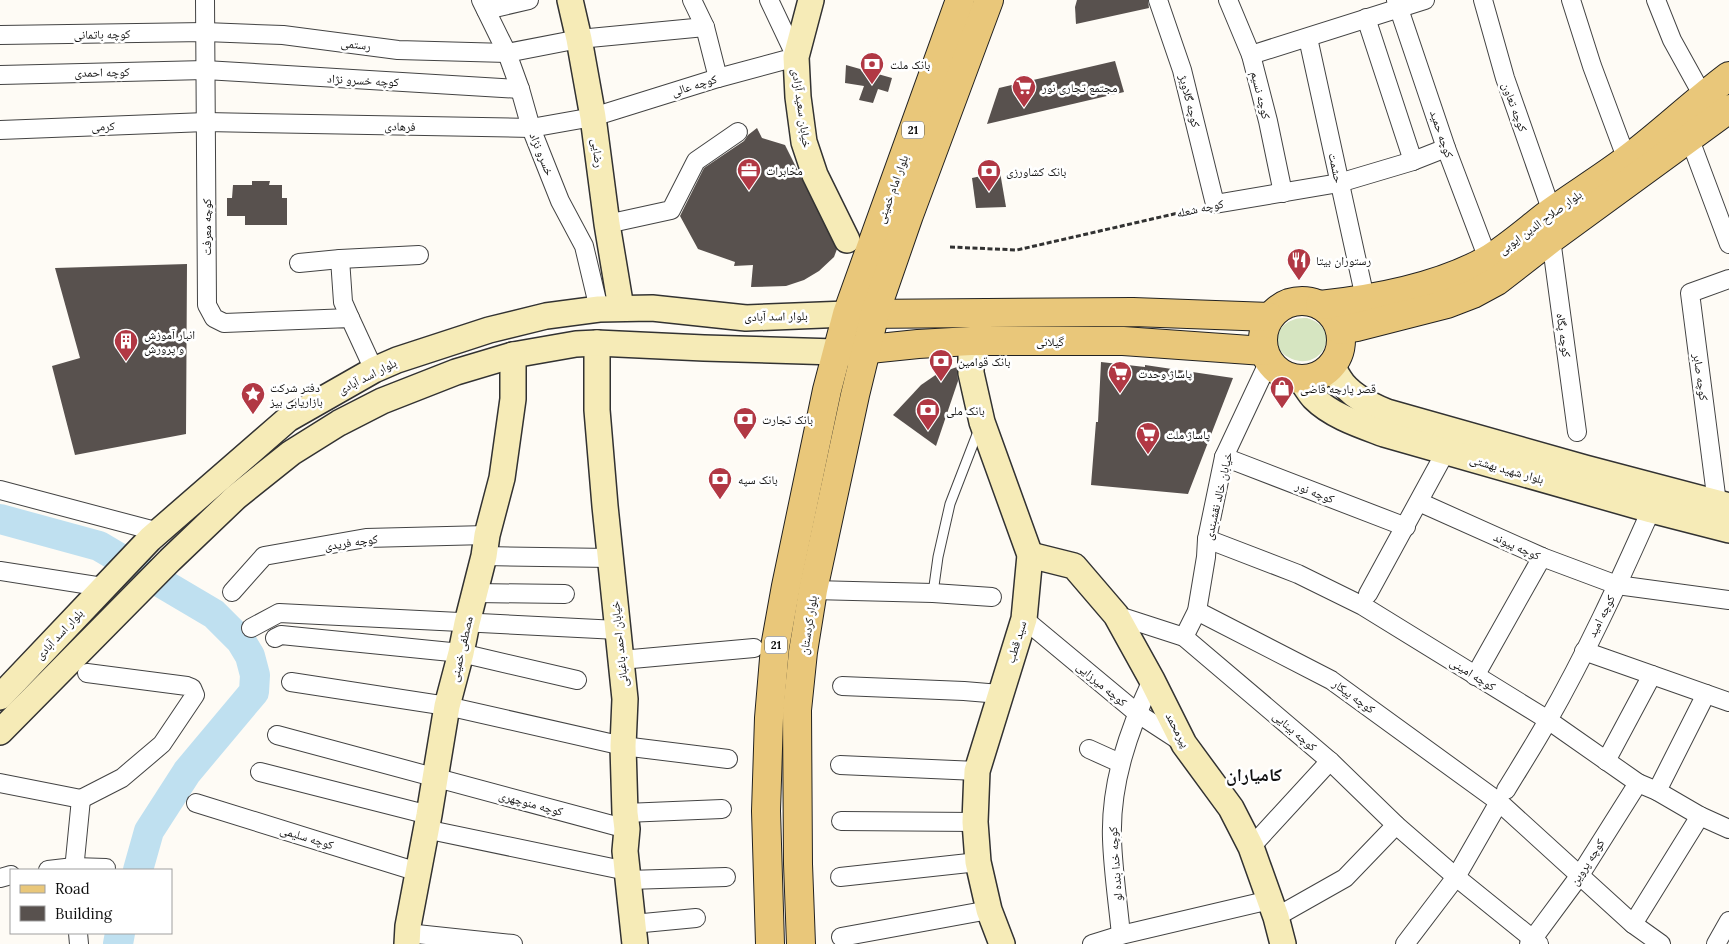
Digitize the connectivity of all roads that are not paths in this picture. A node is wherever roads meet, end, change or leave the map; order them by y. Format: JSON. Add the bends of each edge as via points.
{"nodes":[{"id":1,"x":205,"y":0,"type":"edge"},
{"id":2,"x":529,"y":0,"type":"edge"},
{"id":3,"x":570,"y":0,"type":"edge"},
{"id":4,"x":692,"y":0,"type":"edge"},
{"id":5,"x":769,"y":0,"type":"edge"},
{"id":6,"x":811,"y":0,"type":"edge"},
{"id":7,"x":960,"y":0,"type":"edge"},
{"id":8,"x":989,"y":0,"type":"edge"},
{"id":9,"x":1158,"y":0,"type":"edge"},
{"id":10,"x":1228,"y":0,"type":"edge"},
{"id":11,"x":1425,"y":0,"type":"edge"},
{"id":12,"x":1483,"y":0,"type":"edge"},
{"id":13,"x":1571,"y":0,"type":"edge"},
{"id":14,"x":1656,"y":0,"type":"edge"},
{"id":15,"x":1397,"y":4,"type":"edge"},
{"id":16,"x":484,"y":5,"type":"edge"},
{"id":17,"x":1366,"y":18,"type":"junction"},
{"id":18,"x":705,"y":27,"type":"junction"},
{"id":19,"x":205,"y":32,"type":"junction"},
{"id":20,"x":0,"y":35,"type":"edge"},
{"id":21,"x":1308,"y":38,"type":"junction"},
{"id":22,"x":579,"y":39,"type":"junction"},
{"id":23,"x":507,"y":53,"type":"junction"},
{"id":24,"x":1251,"y":55,"type":"junction"},
{"id":25,"x":796,"y":57,"type":"junction"},
{"id":26,"x":205,"y":70,"type":"junction"},
{"id":27,"x":0,"y":75,"type":"edge"},
{"id":28,"x":1729,"y":76,"type":"edge"},
{"id":29,"x":718,"y":78,"type":"junction"},
{"id":30,"x":520,"y":89,"type":"junction"},
{"id":31,"x":1703,"y":96,"type":"junction"},
{"id":32,"x":1729,"y":110,"type":"edge"},
{"id":33,"x":593,"y":117,"type":"junction"},
{"id":34,"x":206,"y":122,"type":"junction"},
{"id":35,"x":532,"y":128,"type":"junction"},
{"id":36,"x":0,"y":130,"type":"edge"},
{"id":37,"x":738,"y":132,"type":"dead end"},
{"id":38,"x":1689,"y":137,"type":"junction"},
{"id":39,"x":1446,"y":148,"type":"junction"},
{"id":40,"x":1627,"y":160,"type":"junction"},
{"id":41,"x":1413,"y":161,"type":"junction"},
{"id":42,"x":1339,"y":183,"type":"junction"},
{"id":43,"x":1283,"y":193,"type":"junction"},
{"id":44,"x":1215,"y":204,"type":"joint"},
{"id":45,"x":1552,"y":212,"type":"junction"},
{"id":46,"x":606,"y":224,"type":"junction"},
{"id":47,"x":1551,"y":239,"type":"junction"},
{"id":48,"x":846,"y":240,"type":"dead end"},
{"id":49,"x":1729,"y":244,"type":"edge"},
{"id":50,"x":419,"y":255,"type":"dead end"},
{"id":51,"x":340,"y":259,"type":"junction"},
{"id":52,"x":1488,"y":259,"type":"junction"},
{"id":53,"x":299,"y":263,"type":"dead end"},
{"id":54,"x":1729,"y":279,"type":"edge"},
{"id":55,"x":1365,"y":298,"type":"junction"},
{"id":56,"x":1320,"y":305,"type":"junction"},
{"id":57,"x":610,"y":308,"type":"junction"},
{"id":58,"x":875,"y":313,"type":"junction"},
{"id":59,"x":847,"y":314,"type":"junction"},
{"id":60,"x":1270,"y":317,"type":"junction"},
{"id":61,"x":350,"y":318,"type":"junction"},
{"id":62,"x":1340,"y":330,"type":"junction"},
{"id":63,"x":971,"y":341,"type":"junction"},
{"id":64,"x":597,"y":343,"type":"junction"},
{"id":65,"x":867,"y":350,"type":"junction"},
{"id":66,"x":836,"y":352,"type":"junction"},
{"id":67,"x":513,"y":355,"type":"junction"},
{"id":68,"x":1267,"y":356,"type":"junction"},
{"id":69,"x":1333,"y":364,"type":"junction"},
{"id":70,"x":374,"y":370,"type":"junction"},
{"id":71,"x":1300,"y":379,"type":"junction"},
{"id":72,"x":982,"y":422,"type":"junction"},
{"id":73,"x":1577,"y":432,"type":"dead end"},
{"id":74,"x":1446,"y":451,"type":"junction"},
{"id":75,"x":1224,"y":457,"type":"junction"},
{"id":76,"x":0,"y":490,"type":"edge"},
{"id":77,"x":1419,"y":502,"type":"junction"},
{"id":78,"x":1723,"y":505,"type":"edge"},
{"id":79,"x":1650,"y":510,"type":"junction"},
{"id":80,"x":1406,"y":527,"type":"junction"},
{"id":81,"x":1729,"y":530,"type":"edge"},
{"id":82,"x":154,"y":536,"type":"junction"},
{"id":83,"x":1207,"y":539,"type":"junction"},
{"id":84,"x":486,"y":545,"type":"junction"},
{"id":85,"x":1030,"y":555,"type":"junction"},
{"id":86,"x":1542,"y":557,"type":"junction"},
{"id":87,"x":610,"y":558,"type":"junction"},
{"id":88,"x":0,"y":570,"type":"edge"},
{"id":89,"x":106,"y":584,"type":"junction"},
{"id":90,"x":1617,"y":585,"type":"junction"},
{"id":91,"x":813,"y":590,"type":"junction"},
{"id":92,"x":232,"y":592,"type":"dead end"},
{"id":93,"x":933,"y":592,"type":"junction"},
{"id":94,"x":475,"y":593,"type":"junction"},
{"id":95,"x":565,"y":594,"type":"dead end"},
{"id":96,"x":1368,"y":594,"type":"dead end"},
{"id":97,"x":992,"y":596,"type":"dead end"},
{"id":98,"x":1729,"y":600,"type":"edge"},
{"id":99,"x":1196,"y":611,"type":"junction"},
{"id":100,"x":1116,"y":615,"type":"junction"},
{"id":101,"x":1024,"y":619,"type":"junction"},
{"id":102,"x":467,"y":623,"type":"junction"},
{"id":103,"x":251,"y":628,"type":"dead end"},
{"id":104,"x":618,"y":630,"type":"junction"},
{"id":105,"x":1184,"y":637,"type":"junction"},
{"id":106,"x":276,"y":638,"type":"dead end"},
{"id":107,"x":754,"y":648,"type":"dead end"},
{"id":108,"x":1584,"y":651,"type":"junction"},
{"id":109,"x":461,"y":653,"type":"junction"},
{"id":110,"x":621,"y":660,"type":"junction"},
{"id":111,"x":86,"y":673,"type":"dead end"},
{"id":112,"x":1652,"y":675,"type":"junction"},
{"id":113,"x":1475,"y":676,"type":"junction"},
{"id":114,"x":577,"y":680,"type":"dead end"},
{"id":115,"x":1152,"y":680,"type":"junction"},
{"id":116,"x":291,"y":682,"type":"dead end"},
{"id":117,"x":842,"y":686,"type":"dead end"},
{"id":118,"x":1000,"y":694,"type":"junction"},
{"id":119,"x":1706,"y":694,"type":"junction"},
{"id":120,"x":0,"y":697,"type":"edge"},
{"id":121,"x":1729,"y":702,"type":"edge"},
{"id":122,"x":447,"y":706,"type":"junction"},
{"id":123,"x":1137,"y":713,"type":"junction"},
{"id":124,"x":1548,"y":720,"type":"junction"},
{"id":125,"x":0,"y":732,"type":"edge"},
{"id":126,"x":277,"y":735,"type":"dead end"},
{"id":127,"x":1184,"y":744,"type":"junction"},
{"id":128,"x":623,"y":746,"type":"junction"},
{"id":129,"x":1089,"y":749,"type":"dead end"},
{"id":130,"x":728,"y":758,"type":"dead end"},
{"id":131,"x":1330,"y":761,"type":"junction"},
{"id":132,"x":1606,"y":761,"type":"junction"},
{"id":133,"x":1120,"y":762,"type":"junction"},
{"id":134,"x":840,"y":765,"type":"dead end"},
{"id":135,"x":977,"y":771,"type":"junction"},
{"id":136,"x":260,"y":772,"type":"dead end"},
{"id":137,"x":435,"y":777,"type":"junction"},
{"id":138,"x":0,"y":783,"type":"edge"},
{"id":139,"x":1638,"y":783,"type":"junction"},
{"id":140,"x":1657,"y":791,"type":"junction"},
{"id":141,"x":1502,"y":796,"type":"junction"},
{"id":142,"x":81,"y":799,"type":"junction"},
{"id":143,"x":196,"y":803,"type":"dead end"},
{"id":144,"x":722,"y":809,"type":"dead end"},
{"id":145,"x":1700,"y":816,"type":"junction"},
{"id":146,"x":626,"y":821,"type":"junction"},
{"id":147,"x":841,"y":821,"type":"dead end"},
{"id":148,"x":427,"y":822,"type":"junction"},
{"id":149,"x":975,"y":822,"type":"junction"},
{"id":150,"x":1396,"y":825,"type":"junction"},
{"id":151,"x":1729,"y":829,"type":"edge"},
{"id":152,"x":1250,"y":847,"type":"junction"},
{"id":153,"x":978,"y":862,"type":"junction"},
{"id":154,"x":106,"y":868,"type":"dead end"},
{"id":155,"x":74,"y":869,"type":"edge"},
{"id":156,"x":418,"y":872,"type":"junction"},
{"id":157,"x":1580,"y":875,"type":"junction"},
{"id":158,"x":628,"y":876,"type":"junction"},
{"id":159,"x":840,"y":876,"type":"dead end"},
{"id":160,"x":726,"y":877,"type":"dead end"},
{"id":161,"x":1456,"y":877,"type":"junction"},
{"id":162,"x":1273,"y":908,"type":"junction"},
{"id":163,"x":990,"y":910,"type":"junction"},
{"id":164,"x":696,"y":918,"type":"dead end"},
{"id":165,"x":1633,"y":924,"type":"junction"},
{"id":166,"x":634,"y":934,"type":"edge"},
{"id":167,"x":1121,"y":935,"type":"junction"},
{"id":168,"x":841,"y":937,"type":"dead end"},
{"id":169,"x":407,"y":939,"type":"edge"},
{"id":170,"x":1534,"y":942,"type":"edge"},
{"id":171,"x":513,"y":944,"type":"edge"},
{"id":172,"x":770,"y":944,"type":"edge"},
{"id":173,"x":801,"y":944,"type":"edge"},
{"id":174,"x":1002,"y":944,"type":"edge"},
{"id":175,"x":1092,"y":944,"type":"edge"},
{"id":176,"x":1283,"y":944,"type":"edge"},
{"id":177,"x":1405,"y":944,"type":"edge"},
{"id":178,"x":1661,"y":944,"type":"edge"}],
"edges":[{"from":1,"to":19,"type":"street","name":"کوچه معرفت"},
{"from":2,"to":16,"type":"street"},
{"from":3,"to":22,"type":"street","name":"رضایی"},
{"from":4,"to":18,"type":"street"},
{"from":5,"to":25,"type":"street"},
{"from":6,"to":25,"type":"street","name":"خیابان سعید آزادی"},
{"from":7,"to":59,"type":"main road","name":"بلوار امام خمینی","number":"21"},
{"from":8,"to":58,"type":"main road","name":"بلوار امام خمینی"},
{"from":9,"to":44,"type":"street","name":"کوچه گلاویژ","via":[[1182,70]]},
{"from":10,"to":24,"type":"street","name":"کوچه نسیم"},
{"from":11,"to":15,"type":"street"},
{"from":12,"to":45,"type":"street","name":"کوچه تعاون","via":[[1505,78]]},
{"from":13,"to":40,"type":"street"},
{"from":14,"to":31,"type":"street","via":[[1672,40]]},
{"from":15,"to":17,"type":"street"},
{"from":15,"to":39,"type":"street","name":"کوچه حمید"},
{"from":16,"to":23,"type":"street","name":"خسرو نژاد"},
{"from":17,"to":21,"type":"street"},
{"from":17,"to":41,"type":"street"},
{"from":18,"to":22,"type":"street","name":"رستمی"},
{"from":18,"to":29,"type":"street"},
{"from":19,"to":20,"type":"street","name":"کوچه باتمانی"},
{"from":19,"to":23,"type":"street","name":"رستمی","via":[[283,35],[398,50]]},
{"from":19,"to":26,"type":"street","name":"کوچه معرفت"},
{"from":21,"to":24,"type":"street"},
{"from":21,"to":42,"type":"street","name":"حشمت"},
{"from":22,"to":23,"type":"street","name":"رستمی"},
{"from":22,"to":33,"type":"street","name":"رضایی"},
{"from":23,"to":30,"type":"street","name":"خسرو نژاد"},
{"from":24,"to":43,"type":"street","name":"کوچه نسیم"},
{"from":25,"to":29,"type":"street","name":"کوچه عالی"},
{"from":25,"to":48,"type":"street","name":"خیابان سعید آزادی","via":[[804,142],[815,175]]},
{"from":26,"to":27,"type":"street","name":"کوچه احمدی"},
{"from":26,"to":30,"type":"street","name":"کوچه خسرو نژاد"},
{"from":26,"to":34,"type":"street","name":"کوچه معرفت"},
{"from":28,"to":31,"type":"main road","name":"بلوار صلاح الدین ایوبی"},
{"from":29,"to":33,"type":"street","name":"کوچه عالی"},
{"from":30,"to":35,"type":"street","name":"خسرو نژاد"},
{"from":31,"to":40,"type":"main road","name":"بلوار صلاح الدین ایوبی"},
{"from":32,"to":38,"type":"main road","name":"بلوار صلاح الدین ایوبی"},
{"from":33,"to":35,"type":"street","name":"فرهادی"},
{"from":33,"to":46,"type":"street","name":"رضایی"},
{"from":34,"to":35,"type":"street","name":"فرهادی"},
{"from":34,"to":36,"type":"street","name":"کرمی"},
{"from":34,"to":61,"type":"street","name":"کوچه معرفت","via":[[207,305],[214,318],[224,323]]},
{"from":35,"to":57,"type":"street","name":"خسرو نژاد","via":[[560,200]]},
{"from":37,"to":46,"type":"street","via":[[696,161],[671,210]]},
{"from":38,"to":47,"type":"main road","name":"بلوار صلاح الدین ایوبی"},
{"from":38,"to":49,"type":"street"},
{"from":39,"to":41,"type":"street","name":"کوچه شعله"},
{"from":39,"to":52,"type":"street","name":"کوچه حمید"},
{"from":40,"to":45,"type":"main road","name":"بلوار صلاح الدین ایوبی"},
{"from":41,"to":42,"type":"street","name":"کوچه شعله"},
{"from":42,"to":43,"type":"street","name":"کوچه شعله"},
{"from":42,"to":55,"type":"street","name":"حشمت"},
{"from":43,"to":44,"type":"street","name":"کوچه شعله"},
{"from":45,"to":52,"type":"main road","name":"بلوار صلاح الدین ایوبی"},
{"from":46,"to":57,"type":"street","name":"رضایی"},
{"from":47,"to":62,"type":"main road","name":"بلوار صلاح الدین ایوبی","via":[[1496,281],[1473,294],[1447,304]]},
{"from":47,"to":73,"type":"street","name":"کوچه پگاه"},
{"from":50,"to":51,"type":"street"},
{"from":51,"to":53,"type":"street"},
{"from":51,"to":61,"type":"street","via":[[343,302]]},
{"from":52,"to":55,"type":"main road","name":"بلوار صلاح الدین ایوبی","via":[[1456,275]]},
{"from":54,"to":78,"type":"street","name":"کوچه صابر","via":[[1690,294]]},
{"from":55,"to":56,"type":"main road","name":"بلوار صلاح الدین ایوبی"},
{"from":56,"to":60,"type":"main road","via":[[1304,300],[1292,302]]},
{"from":56,"to":62,"type":"main road","via":[[1332,315]]},
{"from":57,"to":59,"type":"street","name":"بلوار اسد آبادی","via":[[652,308],[746,318]]},
{"from":57,"to":70,"type":"street","name":"بلوار اسد آبادی","via":[[546,316],[489,330]]},
{"from":58,"to":59,"type":"main road"},
{"from":58,"to":60,"type":"main road","via":[[1133,312]]},
{"from":58,"to":65,"type":"main road","name":"بلوار کردستان"},
{"from":59,"to":66,"type":"main road","name":"بلوار امام خمینی","number":"21"},
{"from":60,"to":68,"type":"main road","via":[[1263,334]]},
{"from":61,"to":70,"type":"street"},
{"from":62,"to":69,"type":"main road","via":[[1340,348]]},
{"from":63,"to":65,"type":"main road","name":"گیلانی"},
{"from":63,"to":68,"type":"main road","name":"گیلانی","via":[[1123,341]]},
{"from":63,"to":72,"type":"street","name":"سید قطب","via":[[971,373]]},
{"from":64,"to":66,"type":"street"},
{"from":64,"to":67,"type":"street"},
{"from":64,"to":87,"type":"street","name":"خیابان احمد باغبانی","via":[[597,410]]},
{"from":65,"to":66,"type":"main road","name":"گیلانی"},
{"from":65,"to":91,"type":"main road","name":"بلوار کردستان"},
{"from":66,"to":172,"type":"main road","number":"21","via":[[775,647],[766,812]]},
{"from":67,"to":84,"type":"street","name":"مصطفی خمینی","via":[[513,399],[502,478]]},
{"from":67,"to":125,"type":"street","via":[[456,372],[382,401],[291,453],[236,497],[170,560]]},
{"from":68,"to":71,"type":"main road","via":[[1279,372]]},
{"from":68,"to":75,"type":"street","name":"خیابان خالد نقشبندی"},
{"from":69,"to":71,"type":"main road","via":[[1318,375]]},
{"from":69,"to":78,"type":"street","name":"بلوار شهید بهشتی","via":[[1338,378],[1349,389],[1387,412]]},
{"from":70,"to":82,"type":"street","name":"بلوار اسد آبادی","via":[[288,419]]},
{"from":71,"to":74,"type":"street","name":"بلوار شهید بهشتی","via":[[1314,398],[1343,417],[1384,434]]},
{"from":72,"to":85,"type":"street","name":"سید قطب"},
{"from":72,"to":93,"type":"lane","via":[[950,504]]},
{"from":74,"to":77,"type":"street"},
{"from":74,"to":79,"type":"street","name":"بلوار شهید بهشتی"},
{"from":75,"to":80,"type":"street","name":"کوچه نور"},
{"from":75,"to":83,"type":"street","name":"خیابان خالد نقشبندی"},
{"from":76,"to":82,"type":"street"},
{"from":77,"to":80,"type":"street"},
{"from":77,"to":86,"type":"street","name":"کوچه پیوند"},
{"from":79,"to":81,"type":"street","name":"بلوار شهید بهشتی"},
{"from":79,"to":90,"type":"street","name":"کوچه امید"},
{"from":80,"to":96,"type":"street"},
{"from":82,"to":89,"type":"street","name":"بلوار اسد آبادی"},
{"from":83,"to":99,"type":"street","name":"خیابان خالد نقشبندی"},
{"from":83,"to":113,"type":"street","name":"کوچه امینی","via":[[1298,574],[1363,606]]},
{"from":84,"to":87,"type":"street","name":"کوچه فریدی"},
{"from":84,"to":92,"type":"street","name":"کوچه فریدی","via":[[366,538],[264,556]]},
{"from":84,"to":94,"type":"street","name":"مصطفی خمینی"},
{"from":85,"to":100,"type":"street","name":"پیرمحمد","via":[[1074,566]]},
{"from":85,"to":101,"type":"street","name":"سید قطب"},
{"from":86,"to":90,"type":"street","name":"کوچه پیوند"},
{"from":86,"to":113,"type":"street"},
{"from":87,"to":104,"type":"street","name":"خیابان احمد باغبانی"},
{"from":88,"to":89,"type":"street"},
{"from":89,"to":120,"type":"street","name":"بلوار اسد آبادی"},
{"from":90,"to":98,"type":"street","name":"کوچه پیوند"},
{"from":90,"to":108,"type":"street","name":"کوچه امید"},
{"from":91,"to":93,"type":"street"},
{"from":91,"to":173,"type":"main road","name":"بلوار کردستان","via":[[797,710]]},
{"from":93,"to":97,"type":"street"},
{"from":94,"to":95,"type":"street"},
{"from":94,"to":102,"type":"street","name":"مصطفی خمینی"},
{"from":99,"to":105,"type":"street","name":"خیابان خالد نقشبندی"},
{"from":99,"to":141,"type":"street","name":"کوچه پیکار","via":[[1331,680]]},
{"from":100,"to":105,"type":"street","name":"کوچه بینایی"},
{"from":100,"to":115,"type":"street","name":"پیرمحمد"},
{"from":101,"to":118,"type":"street","name":"سید قطب"},
{"from":101,"to":123,"type":"street","name":"کوچه میرزایی"},
{"from":102,"to":103,"type":"street","via":[[279,613]]},
{"from":102,"to":104,"type":"street"},
{"from":102,"to":109,"type":"street","name":"مصطفی خمینی"},
{"from":104,"to":110,"type":"street","name":"خیابان احمد باغبانی"},
{"from":105,"to":131,"type":"street","name":"کوچه بینایی"},
{"from":106,"to":109,"type":"street","via":[[281,635]]},
{"from":107,"to":110,"type":"street"},
{"from":108,"to":112,"type":"street"},
{"from":108,"to":124,"type":"street","name":"کوچه امید"},
{"from":109,"to":114,"type":"street"},
{"from":109,"to":122,"type":"street","name":"مصطفی خمینی"},
{"from":110,"to":128,"type":"street","name":"خیابان احمد باغبانی","via":[[625,699]]},
{"from":111,"to":142,"type":"street","via":[[187,686],[194,691],[194,698],[162,744],[122,778]]},
{"from":112,"to":119,"type":"street"},
{"from":112,"to":132,"type":"street"},
{"from":113,"to":124,"type":"street","name":"کوچه امینی"},
{"from":115,"to":123,"type":"street","name":"کوچه خدا بنده لو"},
{"from":115,"to":127,"type":"street","name":"پیرمحمد"},
{"from":116,"to":122,"type":"street"},
{"from":117,"to":118,"type":"street"},
{"from":118,"to":135,"type":"street","name":"سید قطب"},
{"from":119,"to":121,"type":"street"},
{"from":119,"to":140,"type":"street"},
{"from":122,"to":128,"type":"street"},
{"from":122,"to":137,"type":"street","name":"مصطفی خمینی"},
{"from":123,"to":127,"type":"street","name":"کوچه میرزایی"},
{"from":123,"to":133,"type":"street","name":"کوچه خدا بنده لو"},
{"from":124,"to":132,"type":"street","name":"کوچه امینی"},
{"from":124,"to":141,"type":"street","name":"کوچه امید"},
{"from":126,"to":137,"type":"street","name":"کوچه منوچهری"},
{"from":127,"to":152,"type":"street","name":"پیرمحمد","via":[[1231,808]]},
{"from":128,"to":130,"type":"street"},
{"from":128,"to":146,"type":"street","name":"خیابان احمد باغبانی"},
{"from":129,"to":133,"type":"street"},
{"from":131,"to":150,"type":"street","name":"کوچه بینایی"},
{"from":131,"to":152,"type":"street"},
{"from":132,"to":139,"type":"street","name":"کوچه امینی"},
{"from":133,"to":167,"type":"street","name":"کوچه خدا بنده لو","via":[[1112,838]]},
{"from":134,"to":135,"type":"street"},
{"from":135,"to":149,"type":"street","name":"سید قطب"},
{"from":136,"to":148,"type":"street"},
{"from":137,"to":146,"type":"street","name":"کوچه منوچهری"},
{"from":137,"to":148,"type":"street","name":"مصطفی خمینی"},
{"from":138,"to":142,"type":"street"},
{"from":139,"to":140,"type":"street","name":"کوچه امینی"},
{"from":139,"to":157,"type":"street","name":"کوچه پروین"},
{"from":140,"to":145,"type":"street","name":"کوچه امینی"},
{"from":141,"to":157,"type":"street","name":"کوچه پیکار"},
{"from":141,"to":161,"type":"street","name":"کوچه امید"},
{"from":142,"to":155,"type":"street"},
{"from":143,"to":156,"type":"street","name":"کوچه سلیمی"},
{"from":144,"to":146,"type":"street","name":"کوچه منوچهری"},
{"from":145,"to":151,"type":"street","name":"کوچه امینی"},
{"from":145,"to":165,"type":"street"},
{"from":146,"to":158,"type":"street","name":"خیابان احمد باغبانی"},
{"from":147,"to":149,"type":"street"},
{"from":148,"to":156,"type":"street","name":"مصطفی خمینی"},
{"from":148,"to":158,"type":"street"},
{"from":149,"to":153,"type":"street","name":"سید قطب"},
{"from":150,"to":161,"type":"street","name":"کوچه بینایی"},
{"from":150,"to":162,"type":"street","via":[[1345,878]]},
{"from":152,"to":162,"type":"street","name":"پیرمحمد"},
{"from":153,"to":159,"type":"street"},
{"from":153,"to":163,"type":"street","name":"سید قطب"},
{"from":154,"to":155,"type":"street"},
{"from":156,"to":169,"type":"street","name":"مصطفی خمینی"},
{"from":157,"to":165,"type":"street","name":"کوچه پیکار"},
{"from":157,"to":170,"type":"street","name":"کوچه پروین"},
{"from":158,"to":160,"type":"street"},
{"from":158,"to":166,"type":"street","name":"خیابان احمد باغبانی"},
{"from":161,"to":170,"type":"street","name":"کوچه بینایی"},
{"from":161,"to":177,"type":"street","name":"کوچه امید"},
{"from":162,"to":167,"type":"street"},
{"from":162,"to":176,"type":"street","name":"پیرمحمد"},
{"from":163,"to":168,"type":"street"},
{"from":163,"to":174,"type":"street","name":"سید قطب"},
{"from":164,"to":166,"type":"street"},
{"from":165,"to":178,"type":"street","name":"کوچه پیکار"},
{"from":167,"to":175,"type":"street"},
{"from":169,"to":171,"type":"street"}]}
